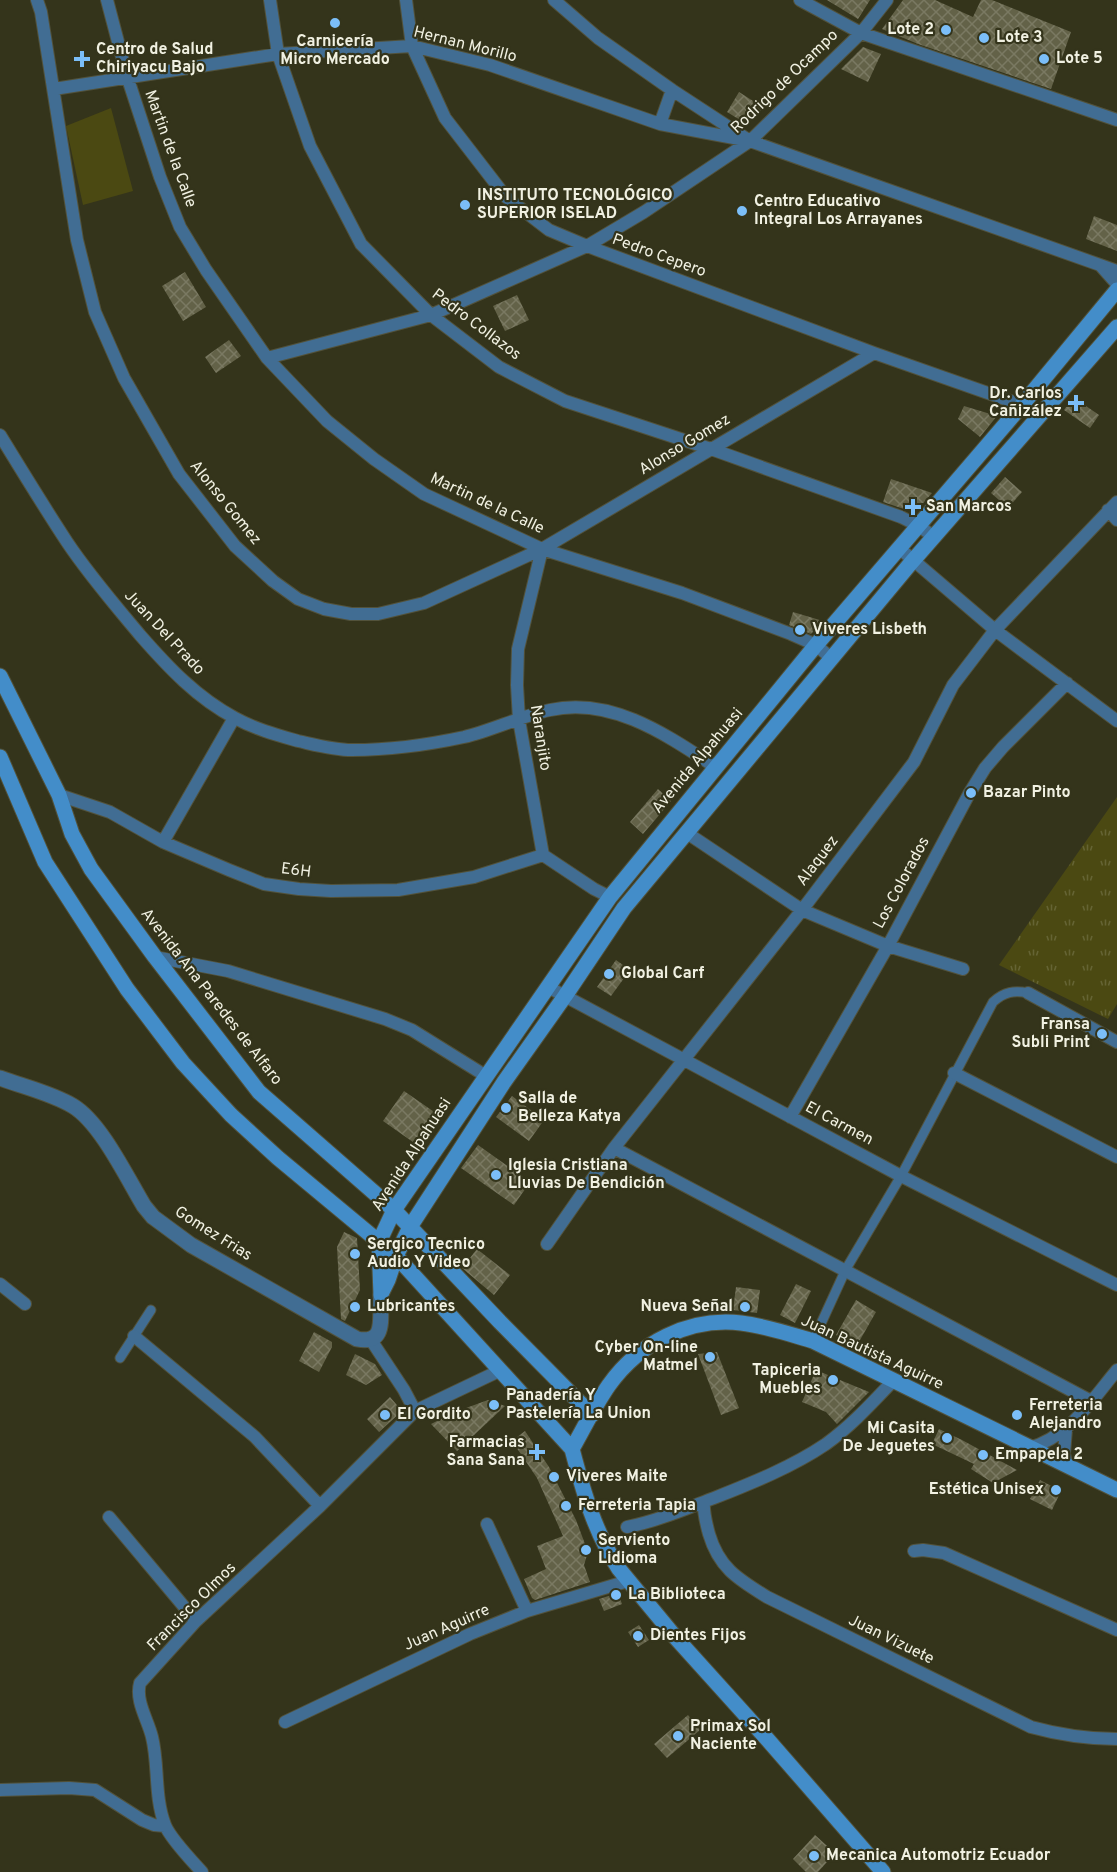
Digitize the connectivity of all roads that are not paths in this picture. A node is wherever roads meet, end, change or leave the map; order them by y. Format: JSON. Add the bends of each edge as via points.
{"nodes":[{"id":1,"x":37,"y":0,"type":"edge"},
{"id":2,"x":107,"y":0,"type":"edge"},
{"id":3,"x":270,"y":0,"type":"edge"},
{"id":4,"x":406,"y":0,"type":"edge"},
{"id":5,"x":554,"y":0,"type":"edge"},
{"id":6,"x":800,"y":0,"type":"edge"},
{"id":7,"x":887,"y":0,"type":"edge"},
{"id":8,"x":861,"y":33,"type":"junction"},
{"id":9,"x":412,"y":46,"type":"junction"},
{"id":10,"x":278,"y":54,"type":"junction"},
{"id":11,"x":127,"y":76,"type":"junction"},
{"id":12,"x":54,"y":89,"type":"junction"},
{"id":13,"x":672,"y":90,"type":"junction"},
{"id":14,"x":1117,"y":120,"type":"edge"},
{"id":15,"x":660,"y":124,"type":"junction"},
{"id":16,"x":750,"y":141,"type":"junction"},
{"id":17,"x":586,"y":246,"type":"junction"},
{"id":18,"x":1100,"y":265,"type":"junction"},
{"id":19,"x":1117,"y":271,"type":"edge"},
{"id":20,"x":1117,"y":284,"type":"edge"},
{"id":21,"x":1117,"y":290,"type":"edge"},
{"id":22,"x":430,"y":315,"type":"junction"},
{"id":23,"x":1117,"y":327,"type":"edge"},
{"id":24,"x":874,"y":353,"type":"junction"},
{"id":25,"x":267,"y":358,"type":"junction"},
{"id":26,"x":1022,"y":405,"type":"junction"},
{"id":27,"x":0,"y":435,"type":"edge"},
{"id":28,"x":711,"y":449,"type":"junction"},
{"id":29,"x":1112,"y":506,"type":"edge"},
{"id":30,"x":1117,"y":520,"type":"edge"},
{"id":31,"x":920,"y":526,"type":"junction"},
{"id":32,"x":933,"y":537,"type":"junction"},
{"id":33,"x":899,"y":548,"type":"junction"},
{"id":34,"x":542,"y":549,"type":"junction"},
{"id":35,"x":913,"y":560,"type":"junction"},
{"id":36,"x":995,"y":630,"type":"junction"},
{"id":37,"x":816,"y":645,"type":"junction"},
{"id":38,"x":831,"y":658,"type":"junction"},
{"id":39,"x":0,"y":676,"type":"edge"},
{"id":40,"x":1067,"y":683,"type":"junction"},
{"id":41,"x":234,"y":718,"type":"junction"},
{"id":42,"x":519,"y":720,"type":"junction"},
{"id":43,"x":1117,"y":721,"type":"edge"},
{"id":44,"x":0,"y":757,"type":"edge"},
{"id":45,"x":717,"y":768,"type":"junction"},
{"id":46,"x":59,"y":795,"type":"junction"},
{"id":47,"x":687,"y":833,"type":"junction"},
{"id":48,"x":163,"y":842,"type":"junction"},
{"id":49,"x":543,"y":855,"type":"junction"},
{"id":50,"x":610,"y":897,"type":"junction"},
{"id":51,"x":802,"y":910,"type":"junction"},
{"id":52,"x":888,"y":946,"type":"junction"},
{"id":53,"x":155,"y":957,"type":"junction"},
{"id":54,"x":963,"y":969,"type":"dead end"},
{"id":55,"x":548,"y":987,"type":"junction"},
{"id":56,"x":1028,"y":993,"type":"joint"},
{"id":57,"x":565,"y":996,"type":"junction"},
{"id":58,"x":1117,"y":1042,"type":"edge"},
{"id":59,"x":685,"y":1060,"type":"junction"},
{"id":60,"x":954,"y":1073,"type":"junction"},
{"id":61,"x":486,"y":1076,"type":"junction"},
{"id":62,"x":0,"y":1078,"type":"edge"},
{"id":63,"x":790,"y":1117,"type":"junction"},
{"id":64,"x":614,"y":1149,"type":"junction"},
{"id":65,"x":1117,"y":1157,"type":"edge"},
{"id":66,"x":901,"y":1176,"type":"junction"},
{"id":67,"x":394,"y":1210,"type":"junction"},
{"id":68,"x":410,"y":1227,"type":"junction"},
{"id":69,"x":379,"y":1242,"type":"junction"},
{"id":70,"x":547,"y":1245,"type":"dead end"},
{"id":71,"x":396,"y":1256,"type":"junction"},
{"id":72,"x":846,"y":1269,"type":"junction"},
{"id":73,"x":0,"y":1284,"type":"edge"},
{"id":74,"x":1117,"y":1285,"type":"edge"},
{"id":75,"x":0,"y":1289,"type":"edge"},
{"id":76,"x":381,"y":1295,"type":"junction"},
{"id":77,"x":152,"y":1310,"type":"dead end"},
{"id":78,"x":134,"y":1336,"type":"junction"},
{"id":79,"x":371,"y":1340,"type":"junction"},
{"id":80,"x":813,"y":1341,"type":"junction"},
{"id":81,"x":120,"y":1358,"type":"dead end"},
{"id":82,"x":501,"y":1370,"type":"junction"},
{"id":83,"x":1117,"y":1370,"type":"edge"},
{"id":84,"x":893,"y":1381,"type":"junction"},
{"id":85,"x":1091,"y":1401,"type":"junction"},
{"id":86,"x":416,"y":1411,"type":"junction"},
{"id":87,"x":592,"y":1415,"type":"junction"},
{"id":88,"x":1066,"y":1429,"type":"junction"},
{"id":89,"x":1029,"y":1448,"type":"junction"},
{"id":90,"x":572,"y":1449,"type":"junction"},
{"id":91,"x":1066,"y":1466,"type":"junction"},
{"id":92,"x":1117,"y":1490,"type":"edge"},
{"id":93,"x":705,"y":1502,"type":"junction"},
{"id":94,"x":320,"y":1506,"type":"junction"},
{"id":95,"x":109,"y":1517,"type":"dead end"},
{"id":96,"x":487,"y":1524,"type":"dead end"},
{"id":97,"x":627,"y":1527,"type":"dead end"},
{"id":98,"x":914,"y":1551,"type":"dead end"},
{"id":99,"x":628,"y":1581,"type":"junction"},
{"id":100,"x":527,"y":1611,"type":"junction"},
{"id":101,"x":196,"y":1621,"type":"junction"},
{"id":102,"x":1117,"y":1630,"type":"edge"},
{"id":103,"x":285,"y":1722,"type":"dead end"},
{"id":104,"x":1117,"y":1739,"type":"edge"},
{"id":105,"x":0,"y":1790,"type":"edge"},
{"id":106,"x":165,"y":1826,"type":"junction"},
{"id":107,"x":202,"y":1872,"type":"edge"},
{"id":108,"x":883,"y":1872,"type":"edge"}],
"edges":[{"from":1,"to":12,"type":"street","name":"Alonso Gomez"},
{"from":2,"to":11,"type":"street","name":"Martin de la Calle"},
{"from":3,"to":10,"type":"street","name":"Pedro Collazos"},
{"from":4,"to":9,"type":"street","name":"Pedro Cepero"},
{"from":5,"to":13,"type":"street","via":[[598,38]]},
{"from":6,"to":8,"type":"street"},
{"from":7,"to":8,"type":"street","name":"Rodrigo de Ocampo"},
{"from":8,"to":14,"type":"street"},
{"from":8,"to":16,"type":"street","name":"Rodrigo de Ocampo"},
{"from":9,"to":10,"type":"street","name":"Hernan Morillo"},
{"from":9,"to":15,"type":"street","name":"Hernan Morillo","via":[[490,65]]},
{"from":9,"to":17,"type":"street","name":"Pedro Cepero","via":[[445,118],[506,197],[549,230]]},
{"from":10,"to":11,"type":"street","name":"Hernan Morillo"},
{"from":10,"to":22,"type":"street","name":"Pedro Collazos","via":[[309,146],[361,244]]},
{"from":11,"to":12,"type":"street","name":"Hernan Morillo"},
{"from":11,"to":25,"type":"street","name":"Martin de la Calle","via":[[180,227]]},
{"from":12,"to":34,"type":"street","name":"Alonso Gomez","via":[[78,240],[95,312],[124,378],[179,474],[235,546],[298,599],[351,614],[378,614],[424,603]]},
{"from":13,"to":15,"type":"street"},
{"from":13,"to":16,"type":"street"},
{"from":15,"to":16,"type":"street","name":"Hernan Morillo"},
{"from":16,"to":17,"type":"street","name":"Rodrigo de Ocampo"},
{"from":16,"to":18,"type":"street"},
{"from":17,"to":22,"type":"street","name":"Rodrigo de Ocampo"},
{"from":17,"to":24,"type":"street","name":"Pedro Cepero"},
{"from":18,"to":19,"type":"street"},
{"from":18,"to":20,"type":"street"},
{"from":21,"to":26,"type":"main road","name":"Avenida Alpahuasi"},
{"from":22,"to":25,"type":"street","name":"Rodrigo de Ocampo"},
{"from":22,"to":28,"type":"street","name":"Pedro Collazos","via":[[499,367],[566,401]]},
{"from":23,"to":32,"type":"main road","name":"Avenida Alpahuasi"},
{"from":24,"to":26,"type":"street","name":"Pedro Cepero"},
{"from":24,"to":28,"type":"street","name":"Alonso Gomez"},
{"from":25,"to":34,"type":"street","name":"Martin de la Calle","via":[[327,421],[424,494]]},
{"from":26,"to":31,"type":"main road","name":"Avenida Alpahuasi"},
{"from":27,"to":41,"type":"street","name":"Juan Del Prado","via":[[68,544],[115,605],[166,664],[199,695]]},
{"from":28,"to":31,"type":"street","name":"Pedro Collazos"},
{"from":28,"to":34,"type":"street","name":"Alonso Gomez"},
{"from":29,"to":30,"type":"street"},
{"from":29,"to":36,"type":"street","name":"Alaquez"},
{"from":31,"to":32,"type":"street","name":"Pedro Collazos"},
{"from":31,"to":33,"type":"main road","name":"Avenida Alpahuasi"},
{"from":32,"to":35,"type":"main road","name":"Avenida Alpahuasi"},
{"from":33,"to":35,"type":"street"},
{"from":33,"to":37,"type":"main road","name":"Avenida Alpahuasi"},
{"from":34,"to":37,"type":"street","name":"Martin de la Calle","via":[[681,593]]},
{"from":34,"to":42,"type":"street","name":"Naranjito","via":[[518,649]]},
{"from":35,"to":36,"type":"street"},
{"from":35,"to":38,"type":"main road","name":"Avenida Alpahuasi"},
{"from":36,"to":40,"type":"street"},
{"from":36,"to":51,"type":"street","name":"Alaquez","via":[[953,685],[914,762]]},
{"from":37,"to":38,"type":"street","name":"Martin de la Calle"},
{"from":37,"to":45,"type":"main road","name":"Avenida Alpahuasi"},
{"from":38,"to":47,"type":"main road","name":"Avenida Alpahuasi"},
{"from":39,"to":46,"type":"main road","name":"Avenida Ana Paredes de Alfaro"},
{"from":40,"to":43,"type":"street"},
{"from":40,"to":52,"type":"street","name":"Los Colorados","via":[[985,768]]},
{"from":41,"to":42,"type":"street","name":"Juan Del Prado","via":[[290,738],[350,750],[412,747]]},
{"from":41,"to":48,"type":"street"},
{"from":42,"to":45,"type":"street","name":"Juan Del Prado","via":[[553,709],[614,712],[675,741]]},
{"from":42,"to":49,"type":"street","name":"Naranjito"},
{"from":44,"to":69,"type":"main road","via":[[45,862],[127,989],[183,1063],[247,1130]]},
{"from":45,"to":50,"type":"main road","name":"Avenida Alpahuasi"},
{"from":46,"to":48,"type":"street","name":"E6H","via":[[110,812]]},
{"from":46,"to":53,"type":"main road","name":"Avenida Ana Paredes de Alfaro","via":[[72,834],[92,869]]},
{"from":47,"to":51,"type":"street"},
{"from":47,"to":57,"type":"main road","name":"Avenida Alpahuasi","via":[[624,908]]},
{"from":48,"to":49,"type":"street","name":"E6H","via":[[264,884],[331,891],[398,890],[474,877]]},
{"from":49,"to":50,"type":"street"},
{"from":50,"to":55,"type":"main road","name":"Avenida Alpahuasi"},
{"from":51,"to":52,"type":"street"},
{"from":51,"to":59,"type":"street","name":"Alaquez"},
{"from":52,"to":54,"type":"street"},
{"from":52,"to":63,"type":"street","name":"Los Colorados"},
{"from":53,"to":61,"type":"street","via":[[228,971],[385,1019],[412,1030]]},
{"from":53,"to":67,"type":"main road","name":"Avenida Ana Paredes de Alfaro","via":[[259,1092]]},
{"from":55,"to":57,"type":"street","name":"El Carmen"},
{"from":55,"to":61,"type":"main road","name":"Avenida Alpahuasi"},
{"from":56,"to":58,"type":"street"},
{"from":56,"to":60,"type":"street","via":[[1009,992],[993,1002]]},
{"from":57,"to":59,"type":"street","name":"El Carmen"},
{"from":57,"to":68,"type":"main road","name":"Avenida Alpahuasi"},
{"from":59,"to":63,"type":"street","name":"El Carmen"},
{"from":59,"to":64,"type":"street","name":"Alaquez"},
{"from":60,"to":65,"type":"street"},
{"from":60,"to":66,"type":"street"},
{"from":61,"to":67,"type":"main road","name":"Avenida Alpahuasi"},
{"from":62,"to":79,"type":"street","name":"Gomez Frias","via":[[80,1111],[97,1128],[153,1217],[191,1245],[357,1339]]},
{"from":63,"to":66,"type":"street","name":"El Carmen"},
{"from":64,"to":70,"type":"street","name":"Alaquez"},
{"from":64,"to":72,"type":"street"},
{"from":66,"to":72,"type":"street"},
{"from":66,"to":74,"type":"street","name":"El Carmen"},
{"from":67,"to":68,"type":"main road","name":"Avenida Ana Paredes de Alfaro"},
{"from":67,"to":69,"type":"main road","name":"Avenida Alpahuasi"},
{"from":68,"to":71,"type":"main road","name":"Avenida Alpahuasi"},
{"from":68,"to":87,"type":"main road","name":"Avenida Ana Paredes de Alfaro"},
{"from":69,"to":71,"type":"main road"},
{"from":69,"to":76,"type":"main road","name":"Avenida Alpahuasi"},
{"from":71,"to":76,"type":"main road","name":"Avenida Alpahuasi"},
{"from":71,"to":82,"type":"main road"},
{"from":72,"to":80,"type":"street"},
{"from":72,"to":85,"type":"street"},
{"from":73,"to":75,"type":"street","via":[[23,1306]]},
{"from":76,"to":79,"type":"street","name":"Avenida Alpahuasi","via":[[380,1332]]},
{"from":77,"to":78,"type":"street"},
{"from":78,"to":81,"type":"street"},
{"from":78,"to":94,"type":"street","via":[[255,1437]]},
{"from":79,"to":86,"type":"street"},
{"from":80,"to":84,"type":"main road","name":"Juan Bautista Aguirre"},
{"from":80,"to":87,"type":"main road","name":"Juan Bautista Aguirre","via":[[738,1323],[680,1330],[660,1338],[630,1360],[609,1385]]},
{"from":82,"to":86,"type":"street","name":"Francisco Olmos"},
{"from":82,"to":90,"type":"main road"},
{"from":83,"to":85,"type":"street"},
{"from":84,"to":89,"type":"main road","name":"Juan Bautista Aguirre"},
{"from":84,"to":93,"type":"street","via":[[826,1443]]},
{"from":85,"to":88,"type":"street"},
{"from":86,"to":94,"type":"street","name":"Francisco Olmos"},
{"from":87,"to":90,"type":"main road","name":"Juan Bautista Aguirre"},
{"from":88,"to":89,"type":"street"},
{"from":88,"to":91,"type":"street"},
{"from":89,"to":91,"type":"main road","name":"Juan Bautista Aguirre"},
{"from":90,"to":99,"type":"main road","via":[[598,1531]]},
{"from":91,"to":92,"type":"main road","name":"Juan Bautista Aguirre"},
{"from":93,"to":97,"type":"street"},
{"from":93,"to":104,"type":"street","name":"Juan Vizuete","via":[[707,1530],[719,1559],[738,1579],[767,1597],[1031,1727],[1061,1735]]},
{"from":94,"to":101,"type":"street","name":"Francisco Olmos"},
{"from":95,"to":101,"type":"street"},
{"from":96,"to":100,"type":"street"},
{"from":98,"to":102,"type":"street","via":[[944,1553]]},
{"from":99,"to":100,"type":"street","name":"Juan Aguirre"},
{"from":99,"to":108,"type":"main road"},
{"from":100,"to":103,"type":"street","name":"Juan Aguirre"},
{"from":101,"to":106,"type":"street","name":"Francisco Olmos","via":[[138,1690],[153,1738],[156,1786]]},
{"from":105,"to":106,"type":"street","via":[[95,1790],[142,1820]]},
{"from":106,"to":107,"type":"street","name":"Francisco Olmos"}]}
